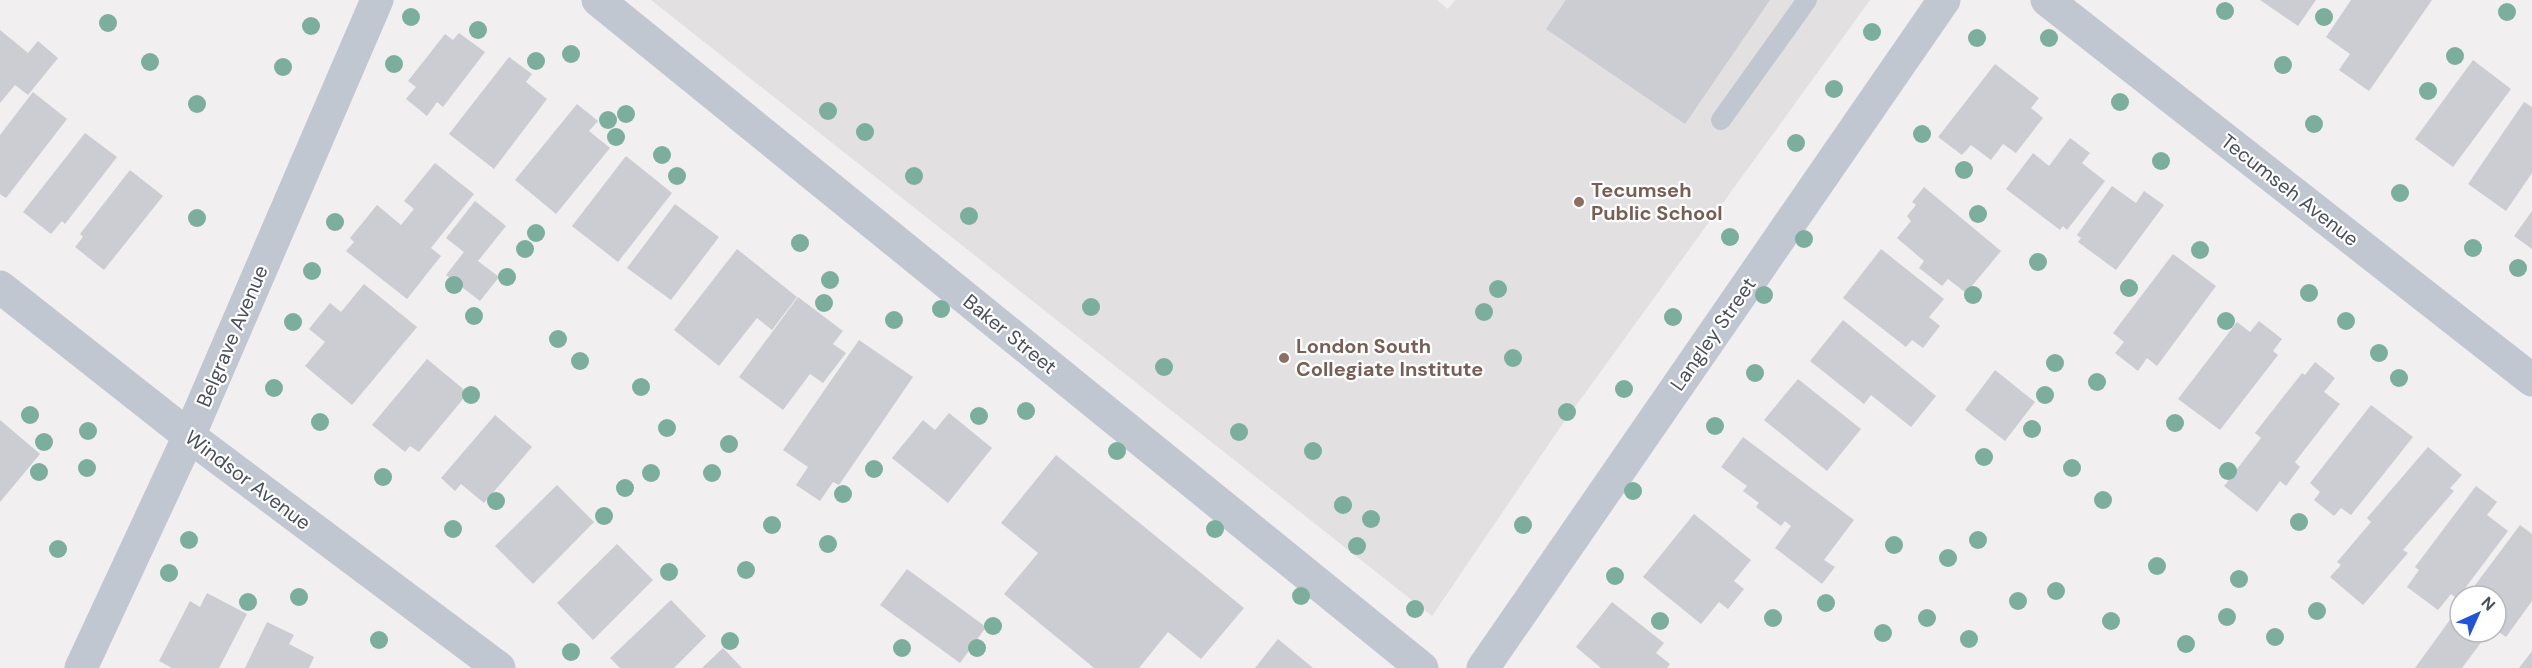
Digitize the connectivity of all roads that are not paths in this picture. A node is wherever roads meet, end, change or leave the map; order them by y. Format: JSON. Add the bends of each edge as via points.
{"nodes":[{"id":1,"x":377,"y":0,"type":"edge"},
{"id":2,"x":598,"y":0,"type":"edge"},
{"id":3,"x":1807,"y":0,"type":"edge"},
{"id":4,"x":1944,"y":0,"type":"edge"},
{"id":5,"x":2047,"y":0,"type":"edge"},
{"id":6,"x":1721,"y":120,"type":"dead end"},
{"id":7,"x":0,"y":287,"type":"edge"},
{"id":8,"x":2532,"y":380,"type":"edge"},
{"id":9,"x":189,"y":436,"type":"junction"},
{"id":10,"x":81,"y":668,"type":"edge"},
{"id":11,"x":499,"y":668,"type":"edge"},
{"id":12,"x":1422,"y":668,"type":"edge"},
{"id":13,"x":1483,"y":668,"type":"edge"}],
"edges":[{"from":1,"to":9,"type":"street","name":"Belgrave Avenue"},
{"from":2,"to":12,"type":"street","name":"Baker Street"},
{"from":3,"to":6,"type":"lane"},
{"from":4,"to":13,"type":"street","name":"Langley Street"},
{"from":5,"to":8,"type":"street","name":"Tecumseh Avenue"},
{"from":7,"to":9,"type":"street","name":"Windsor Avenue"},
{"from":9,"to":10,"type":"street","name":"Belgrave Avenue"},
{"from":9,"to":11,"type":"street","name":"Windsor Avenue"}]}
